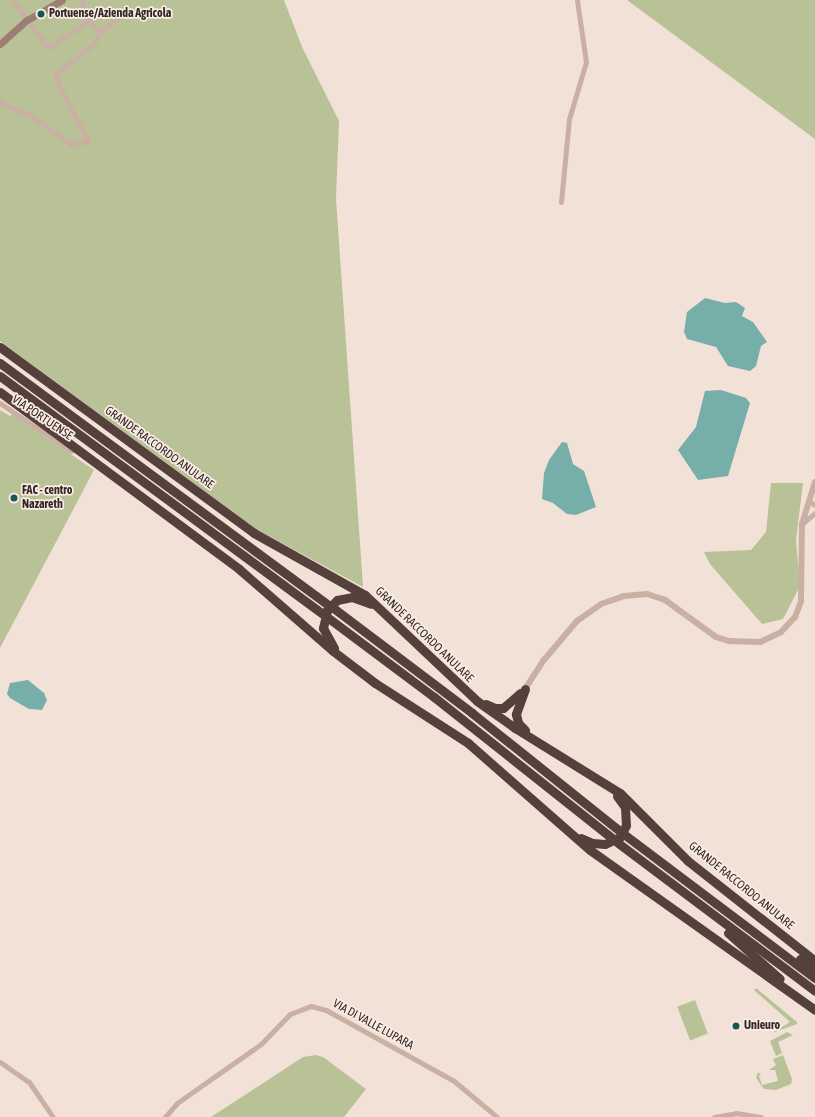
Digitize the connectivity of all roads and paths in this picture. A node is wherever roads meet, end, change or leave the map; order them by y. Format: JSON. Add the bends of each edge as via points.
{"nodes":[{"id":1,"x":13,"y":0,"type":"edge"},
{"id":2,"x":62,"y":0,"type":"edge"},
{"id":3,"x":81,"y":0,"type":"edge"},
{"id":4,"x":577,"y":0,"type":"edge"},
{"id":5,"x":123,"y":14,"type":"dead end"},
{"id":6,"x":27,"y":20,"type":"junction"},
{"id":7,"x":90,"y":20,"type":"junction"},
{"id":8,"x":100,"y":32,"type":"junction"},
{"id":9,"x":0,"y":44,"type":"edge"},
{"id":10,"x":0,"y":100,"type":"edge"},
{"id":11,"x":561,"y":202,"type":"dead end"},
{"id":12,"x":0,"y":346,"type":"edge"},
{"id":13,"x":0,"y":363,"type":"edge"},
{"id":14,"x":0,"y":376,"type":"edge"},
{"id":15,"x":0,"y":392,"type":"edge"},
{"id":16,"x":0,"y":403,"type":"edge"},
{"id":17,"x":71,"y":451,"type":"dead end"},
{"id":18,"x":815,"y":482,"type":"edge"},
{"id":19,"x":813,"y":491,"type":"edge"},
{"id":20,"x":809,"y":501,"type":"junction"},
{"id":21,"x":815,"y":505,"type":"edge"},
{"id":22,"x":815,"y":513,"type":"edge"},
{"id":23,"x":802,"y":524,"type":"junction"},
{"id":24,"x":332,"y":604,"type":"junction"},
{"id":25,"x":395,"y":621,"type":"junction"},
{"id":26,"x":359,"y":671,"type":"junction"},
{"id":27,"x":462,"y":689,"type":"junction"},
{"id":28,"x":525,"y":689,"type":"junction"},
{"id":29,"x":558,"y":752,"type":"junction"},
{"id":30,"x":563,"y":827,"type":"junction"},
{"id":31,"x":624,"y":830,"type":"junction"},
{"id":32,"x":689,"y":897,"type":"junction"},
{"id":33,"x":743,"y":924,"type":"junction"},
{"id":34,"x":815,"y":961,"type":"edge"},
{"id":35,"x":815,"y":969,"type":"edge"},
{"id":36,"x":815,"y":978,"type":"edge"},
{"id":37,"x":815,"y":991,"type":"edge"},
{"id":38,"x":815,"y":1008,"type":"edge"},
{"id":39,"x":0,"y":1062,"type":"edge"},
{"id":40,"x":53,"y":1117,"type":"edge"},
{"id":41,"x":165,"y":1117,"type":"edge"},
{"id":42,"x":497,"y":1117,"type":"edge"},
{"id":43,"x":714,"y":1117,"type":"edge"},
{"id":44,"x":761,"y":1117,"type":"edge"}],
"edges":[{"from":1,"to":6,"type":"street"},
{"from":2,"to":6,"type":"main road"},
{"from":3,"to":7,"type":"street"},
{"from":4,"to":11,"type":"street","via":[[586,62],[570,119]]},
{"from":5,"to":8,"type":"street"},
{"from":6,"to":7,"type":"street","via":[[45,44],[50,46]]},
{"from":6,"to":9,"type":"main road"},
{"from":7,"to":8,"type":"street"},
{"from":8,"to":10,"type":"street","via":[[92,44],[56,74],[60,88],[88,141],[72,145],[30,115],[3,104]]},
{"from":12,"to":25,"type":"highway","name":"GRANDE RACCORDO ANULARE","via":[[254,533],[355,588]]},
{"from":13,"to":24,"type":"highway","name":"GRANDE RACCORDO ANULARE"},
{"from":14,"to":32,"type":"highway","via":[[434,697]]},
{"from":15,"to":26,"type":"highway","via":[[239,569]]},
{"from":16,"to":17,"type":"street","name":"VIA PORTUENSE"},
{"from":18,"to":19,"type":"street"},
{"from":19,"to":20,"type":"street"},
{"from":20,"to":21,"type":"street"},
{"from":20,"to":23,"type":"street"},
{"from":22,"to":23,"type":"street"},
{"from":23,"to":28,"type":"street","via":[[801,601],[791,622],[774,636],[755,643],[729,642],[716,637],[665,600],[647,594],[624,596],[601,604],[577,621],[544,660]]},
{"from":24,"to":25,"type":"highway","via":[[347,597],[358,598]]},
{"from":24,"to":26,"type":"highway","bridge":true,"via":[[326,610],[323,628],[330,643]]},
{"from":24,"to":31,"type":"highway","name":"GRANDE RACCORDO ANULARE"},
{"from":25,"to":27,"type":"highway","name":"GRANDE RACCORDO ANULARE"},
{"from":26,"to":30,"type":"highway","via":[[468,743]]},
{"from":27,"to":28,"type":"highway","via":[[486,704],[499,708],[508,705]]},
{"from":27,"to":29,"type":"highway","name":"GRANDE RACCORDO ANULARE","via":[[509,724]]},
{"from":27,"to":31,"type":"highway","via":[[502,723],[618,796],[625,807]]},
{"from":28,"to":29,"type":"highway","via":[[517,707],[518,723],[527,732]]},
{"from":29,"to":34,"type":"highway","name":"GRANDE RACCORDO ANULARE","via":[[620,793],[688,861]]},
{"from":30,"to":31,"type":"highway","bridge":true,"via":[[592,843],[605,844],[620,837]]},
{"from":30,"to":38,"type":"highway","via":[[644,890]]},
{"from":31,"to":33,"type":"highway","name":"GRANDE RACCORDO ANULARE"},
{"from":32,"to":37,"type":"highway"},
{"from":32,"to":38,"type":"highway"},
{"from":33,"to":35,"type":"highway","via":[[764,934]]},
{"from":33,"to":36,"type":"highway","name":"GRANDE RACCORDO ANULARE"},
{"from":39,"to":40,"type":"street","via":[[29,1082]]},
{"from":41,"to":42,"type":"street","name":"VIA DI VALLE LUPARA","via":[[177,1103],[256,1048],[290,1014],[311,1006],[326,1010],[454,1081]]},
{"from":43,"to":44,"type":"street","via":[[736,1113]]}]}
